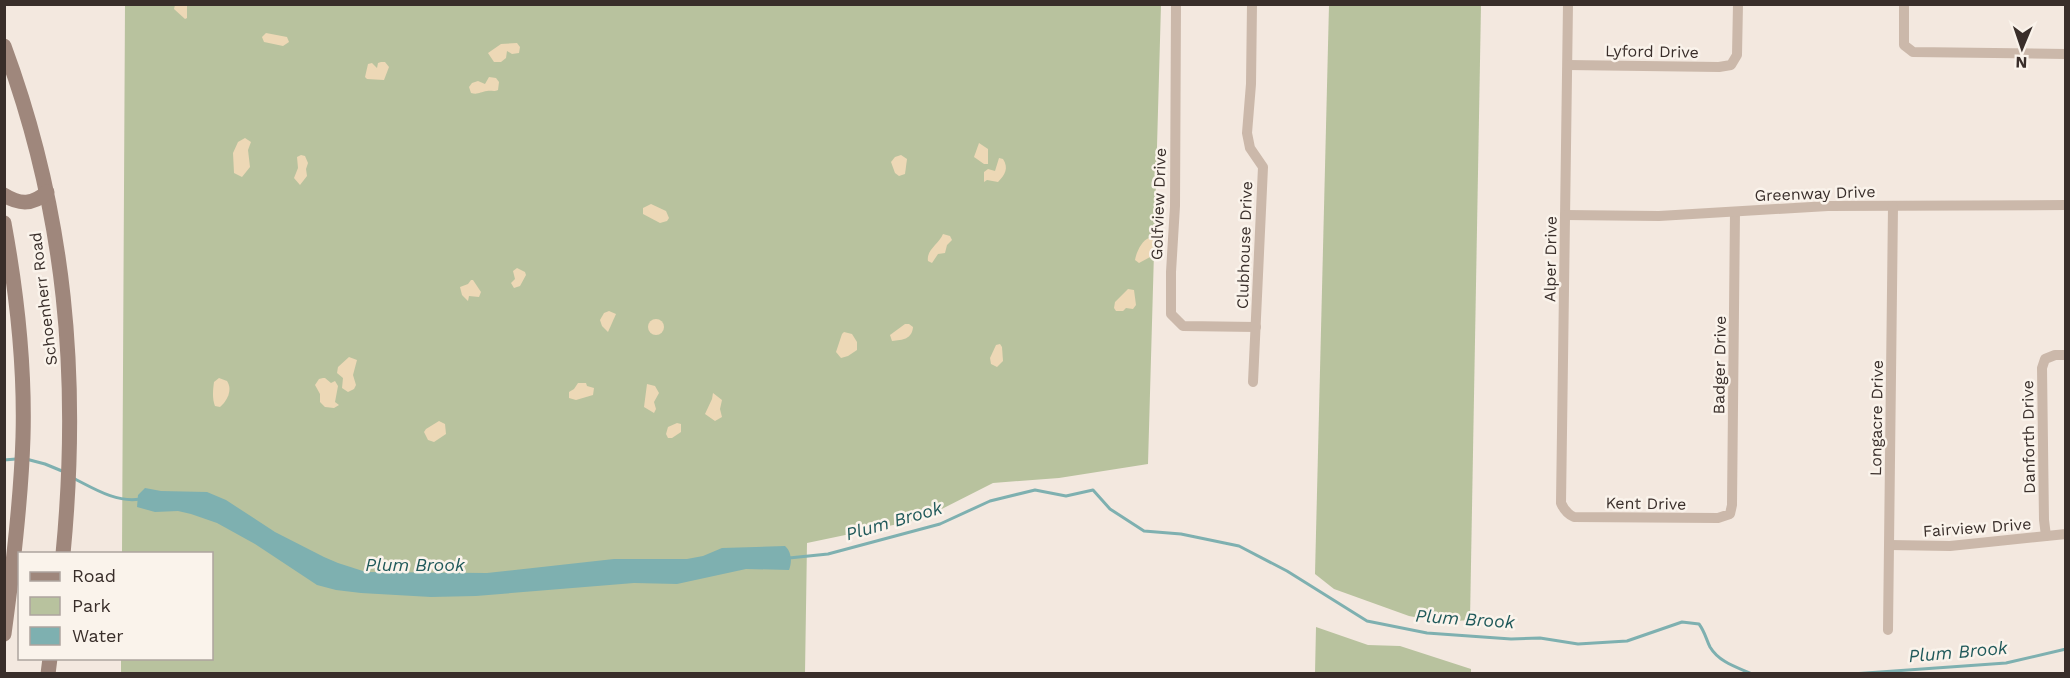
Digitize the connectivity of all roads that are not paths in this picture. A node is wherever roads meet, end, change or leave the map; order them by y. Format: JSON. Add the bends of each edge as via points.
{"nodes":[{"id":1,"x":1176,"y":4,"type":"edge"},
{"id":2,"x":1252,"y":4,"type":"edge"},
{"id":3,"x":1568,"y":4,"type":"edge"},
{"id":4,"x":1738,"y":4,"type":"edge"},
{"id":5,"x":1904,"y":4,"type":"edge"},
{"id":6,"x":4,"y":46,"type":"edge"},
{"id":7,"x":2066,"y":54,"type":"edge"},
{"id":8,"x":1568,"y":65,"type":"junction"},
{"id":9,"x":47,"y":192,"type":"junction"},
{"id":10,"x":4,"y":195,"type":"edge"},
{"id":11,"x":2066,"y":205,"type":"edge"},
{"id":12,"x":1893,"y":206,"type":"junction"},
{"id":13,"x":1735,"y":212,"type":"junction"},
{"id":14,"x":1565,"y":215,"type":"junction"},
{"id":15,"x":4,"y":223,"type":"edge"},
{"id":16,"x":1256,"y":327,"type":"junction"},
{"id":17,"x":2066,"y":355,"type":"edge"},
{"id":18,"x":1254,"y":382,"type":"dead end"},
{"id":19,"x":1566,"y":512,"type":"joint"},
{"id":20,"x":1726,"y":516,"type":"joint"},
{"id":21,"x":2066,"y":534,"type":"edge"},
{"id":22,"x":2046,"y":536,"type":"junction"},
{"id":23,"x":1890,"y":545,"type":"junction"},
{"id":24,"x":63,"y":552,"type":"edge"},
{"id":25,"x":14,"y":606,"type":"edge"},
{"id":26,"x":1888,"y":630,"type":"dead end"},
{"id":27,"x":4,"y":634,"type":"edge"}],
"edges":[{"from":1,"to":16,"type":"street","name":"Golfview Drive","via":[[1171,314],[1183,326]]},
{"from":2,"to":16,"type":"street","name":"Clubhouse Drive","via":[[1247,133],[1250,148],[1263,167]]},
{"from":3,"to":8,"type":"street","name":"Alper Drive"},
{"from":4,"to":8,"type":"street","name":"Lyford Drive","via":[[1738,50],[1731,65]]},
{"from":5,"to":7,"type":"street","via":[[1904,45],[1913,52]]},
{"from":6,"to":9,"type":"main road","name":"Schoenherr Road"},
{"from":8,"to":14,"type":"street","name":"Alper Drive"},
{"from":9,"to":10,"type":"main road","via":[[29,203]]},
{"from":9,"to":24,"type":"main road","name":"Schoenherr Road","via":[[67,320],[70,456]]},
{"from":11,"to":12,"type":"street","name":"Greenway Drive"},
{"from":12,"to":13,"type":"street","name":"Greenway Drive"},
{"from":12,"to":23,"type":"street","name":"Longacre Drive"},
{"from":13,"to":14,"type":"street","name":"Greenway Drive"},
{"from":13,"to":20,"type":"street","name":"Badger Drive","via":[[1732,505]]},
{"from":14,"to":19,"type":"street","name":"Alper Drive","via":[[1561,503]]},
{"from":15,"to":25,"type":"main road","name":"Schoenherr Road","via":[[15,284],[23,389]]},
{"from":16,"to":18,"type":"street","name":"Clubhouse Drive"},
{"from":17,"to":22,"type":"street","name":"Danforth Drive","via":[[2045,359],[2042,368]]},
{"from":19,"to":20,"type":"street","name":"Kent Drive","via":[[1574,517]]},
{"from":21,"to":22,"type":"street","name":"Fairview Drive"},
{"from":22,"to":23,"type":"street","name":"Fairview Drive","via":[[1950,546]]},
{"from":23,"to":26,"type":"street","name":"Longacre Drive"},
{"from":25,"to":27,"type":"main road","name":"Schoenherr Road"}]}
